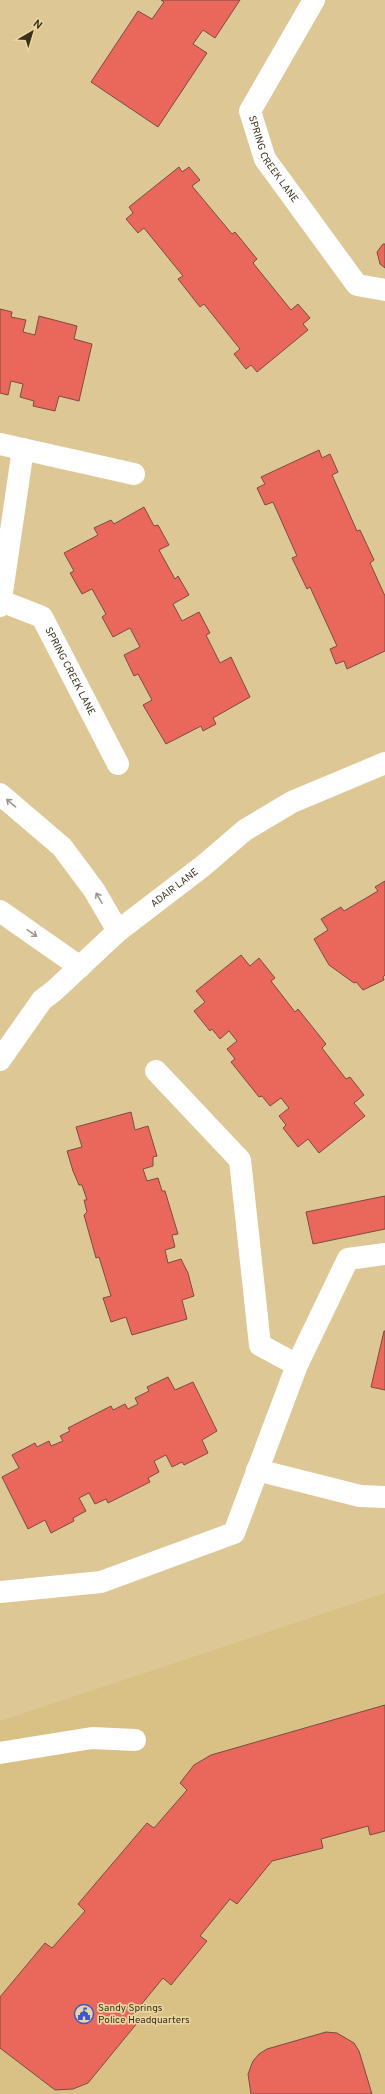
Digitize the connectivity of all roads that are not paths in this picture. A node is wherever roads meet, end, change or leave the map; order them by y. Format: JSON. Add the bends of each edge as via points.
{"nodes":[{"id":1,"x":314,"y":0,"type":"edge"},
{"id":2,"x":385,"y":290,"type":"edge"},
{"id":3,"x":0,"y":444,"type":"edge"},
{"id":4,"x":23,"y":449,"type":"junction"},
{"id":5,"x":134,"y":474,"type":"dead end"},
{"id":6,"x":0,"y":603,"type":"edge"},
{"id":7,"x":385,"y":763,"type":"edge"},
{"id":8,"x":118,"y":764,"type":"dead end"},
{"id":9,"x":0,"y":794,"type":"edge"},
{"id":10,"x":0,"y":910,"type":"edge"},
{"id":11,"x":118,"y":932,"type":"junction"},
{"id":12,"x":80,"y":967,"type":"junction"},
{"id":13,"x":0,"y":1060,"type":"edge"},
{"id":14,"x":156,"y":1071,"type":"dead end"},
{"id":15,"x":385,"y":1254,"type":"edge"},
{"id":16,"x":297,"y":1365,"type":"junction"},
{"id":17,"x":258,"y":1470,"type":"junction"},
{"id":18,"x":385,"y":1497,"type":"edge"},
{"id":19,"x":0,"y":1592,"type":"edge"},
{"id":20,"x":135,"y":1740,"type":"dead end"},
{"id":21,"x":0,"y":1753,"type":"edge"}],
"edges":[{"from":1,"to":2,"type":"street","name":"SPRING CREEK LANE","via":[[250,111],[265,159],[357,285]]},
{"from":3,"to":4,"type":"street"},
{"from":4,"to":5,"type":"street"},
{"from":4,"to":6,"type":"street","name":"SPRING CREEK LANE"},
{"from":6,"to":8,"type":"street","name":"SPRING CREEK LANE","via":[[42,617]]},
{"from":7,"to":11,"type":"street","name":"ADAIR LANE","via":[[292,802],[245,830]]},
{"from":11,"to":9,"type":"street","one_way":true,"via":[[94,890],[62,847]]},
{"from":10,"to":12,"type":"street","one_way":true},
{"from":11,"to":12,"type":"street","name":"ADAIR LANE"},
{"from":12,"to":13,"type":"street","name":"ADAIR LANE","via":[[42,1000]]},
{"from":14,"to":16,"type":"street","via":[[240,1160],[260,1345]]},
{"from":15,"to":16,"type":"street","via":[[348,1259]]},
{"from":16,"to":17,"type":"street"},
{"from":17,"to":18,"type":"street","via":[[360,1496]]},
{"from":17,"to":19,"type":"street","via":[[234,1533],[101,1582]]},
{"from":20,"to":21,"type":"street","via":[[92,1738]]}]}
